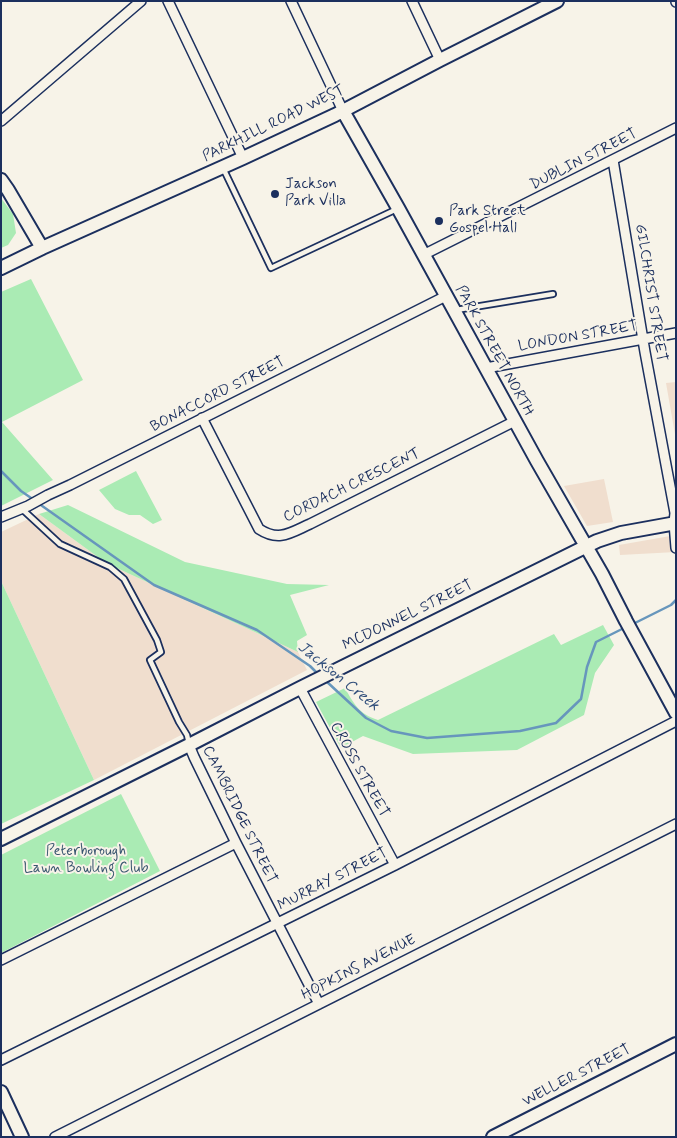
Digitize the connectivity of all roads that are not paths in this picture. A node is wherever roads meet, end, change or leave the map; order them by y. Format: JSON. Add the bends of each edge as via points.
{"nodes":[{"id":1,"x":141,"y":1,"type":"edge"},
{"id":2,"x":168,"y":1,"type":"edge"},
{"id":3,"x":291,"y":1,"type":"edge"},
{"id":4,"x":412,"y":1,"type":"edge"},
{"id":5,"x":557,"y":1,"type":"edge"},
{"id":6,"x":440,"y":60,"type":"junction"},
{"id":7,"x":343,"y":110,"type":"junction"},
{"id":8,"x":1,"y":121,"type":"edge"},
{"id":9,"x":676,"y":128,"type":"edge"},
{"id":10,"x":243,"y":158,"type":"junction"},
{"id":11,"x":613,"y":160,"type":"junction"},
{"id":12,"x":223,"y":167,"type":"junction"},
{"id":13,"x":1,"y":180,"type":"edge"},
{"id":14,"x":398,"y":208,"type":"junction"},
{"id":15,"x":42,"y":248,"type":"junction"},
{"id":16,"x":423,"y":255,"type":"junction"},
{"id":17,"x":1,"y":268,"type":"edge"},
{"id":18,"x":553,"y":294,"type":"dead end"},
{"id":19,"x":446,"y":296,"type":"junction"},
{"id":20,"x":454,"y":310,"type":"junction"},
{"id":21,"x":676,"y":333,"type":"edge"},
{"id":22,"x":643,"y":339,"type":"junction"},
{"id":23,"x":486,"y":368,"type":"junction"},
{"id":24,"x":202,"y":418,"type":"junction"},
{"id":25,"x":515,"y":421,"type":"junction"},
{"id":26,"x":25,"y":507,"type":"junction"},
{"id":27,"x":1,"y":517,"type":"edge"},
{"id":28,"x":675,"y":523,"type":"edge"},
{"id":29,"x":585,"y":547,"type":"junction"},
{"id":30,"x":676,"y":548,"type":"edge"},
{"id":31,"x":305,"y":686,"type":"junction"},
{"id":32,"x":676,"y":713,"type":"edge"},
{"id":33,"x":676,"y":721,"type":"edge"},
{"id":34,"x":189,"y":745,"type":"junction"},
{"id":35,"x":676,"y":824,"type":"edge"},
{"id":36,"x":1,"y":839,"type":"edge"},
{"id":37,"x":236,"y":843,"type":"junction"},
{"id":38,"x":395,"y":865,"type":"junction"},
{"id":39,"x":278,"y":923,"type":"junction"},
{"id":40,"x":1,"y":960,"type":"edge"},
{"id":41,"x":319,"y":1004,"type":"junction"},
{"id":42,"x":675,"y":1047,"type":"edge"},
{"id":43,"x":1,"y":1060,"type":"edge"},
{"id":44,"x":1,"y":1092,"type":"edge"},
{"id":45,"x":22,"y":1137,"type":"edge"},
{"id":46,"x":55,"y":1137,"type":"edge"},
{"id":47,"x":493,"y":1137,"type":"edge"}],
"edges":[{"from":1,"to":8,"type":"street"},
{"from":2,"to":10,"type":"street"},
{"from":3,"to":7,"type":"street","name":"PARK STREET NORTH"},
{"from":4,"to":6,"type":"street"},
{"from":5,"to":6,"type":"street","name":"PARKHILL ROAD WEST"},
{"from":6,"to":7,"type":"street","name":"PARKHILL ROAD WEST"},
{"from":7,"to":10,"type":"street","name":"PARKHILL ROAD WEST"},
{"from":7,"to":14,"type":"street","name":"PARK STREET NORTH"},
{"from":9,"to":11,"type":"street","name":"DUBLIN STREET"},
{"from":10,"to":12,"type":"street","name":"PARKHILL ROAD WEST"},
{"from":11,"to":16,"type":"street","name":"DUBLIN STREET"},
{"from":11,"to":22,"type":"street","name":"GILCHRIST STREET"},
{"from":12,"to":14,"type":"lane","via":[[271,268]]},
{"from":12,"to":15,"type":"street","name":"PARKHILL ROAD WEST"},
{"from":13,"to":15,"type":"street"},
{"from":14,"to":16,"type":"street","name":"PARK STREET NORTH"},
{"from":15,"to":17,"type":"street","name":"PARKHILL ROAD WEST"},
{"from":16,"to":19,"type":"street","name":"PARK STREET NORTH"},
{"from":18,"to":20,"type":"lane"},
{"from":19,"to":20,"type":"street","name":"PARK STREET NORTH"},
{"from":19,"to":24,"type":"street","name":"BONACCORD STREET"},
{"from":20,"to":23,"type":"street","name":"PARK STREET NORTH"},
{"from":21,"to":22,"type":"street","name":"LONDON STREET"},
{"from":22,"to":23,"type":"street","name":"LONDON STREET"},
{"from":22,"to":28,"type":"street","name":"GILCHRIST STREET"},
{"from":23,"to":25,"type":"street","name":"PARK STREET NORTH"},
{"from":24,"to":25,"type":"street","name":"CORDACH CRESCENT","via":[[259,529],[268,535],[282,536]]},
{"from":24,"to":26,"type":"street","name":"BONACCORD STREET"},
{"from":25,"to":29,"type":"street","name":"PARK STREET NORTH"},
{"from":26,"to":27,"type":"street","name":"BONACCORD STREET"},
{"from":26,"to":34,"type":"lane","via":[[60,544],[110,567],[124,578],[157,640],[161,652],[150,660],[188,736]]},
{"from":28,"to":29,"type":"street","name":"MCDONNEL STREET","via":[[612,535]]},
{"from":28,"to":30,"type":"street","name":"GILCHRIST STREET"},
{"from":29,"to":31,"type":"street","name":"MCDONNEL STREET"},
{"from":29,"to":32,"type":"street","name":"PARK STREET NORTH"},
{"from":31,"to":34,"type":"street","name":"MCDONNEL STREET"},
{"from":31,"to":38,"type":"street","name":"CROSS STREET"},
{"from":33,"to":38,"type":"street","name":"MURRAY STREET"},
{"from":34,"to":36,"type":"street","name":"MCDONNEL STREET"},
{"from":34,"to":37,"type":"street","name":"CAMBRIDGE STREET"},
{"from":35,"to":41,"type":"street","name":"HOPKINS AVENUE"},
{"from":37,"to":39,"type":"street","name":"CAMBRIDGE STREET"},
{"from":37,"to":40,"type":"street"},
{"from":38,"to":39,"type":"street","name":"MURRAY STREET"},
{"from":39,"to":41,"type":"street","name":"CAMBRIDGE STREET"},
{"from":39,"to":43,"type":"street","name":"MURRAY STREET"},
{"from":41,"to":46,"type":"street","name":"HOPKINS AVENUE"},
{"from":42,"to":47,"type":"street","name":"WELLER STREET"},
{"from":44,"to":45,"type":"street"}]}
